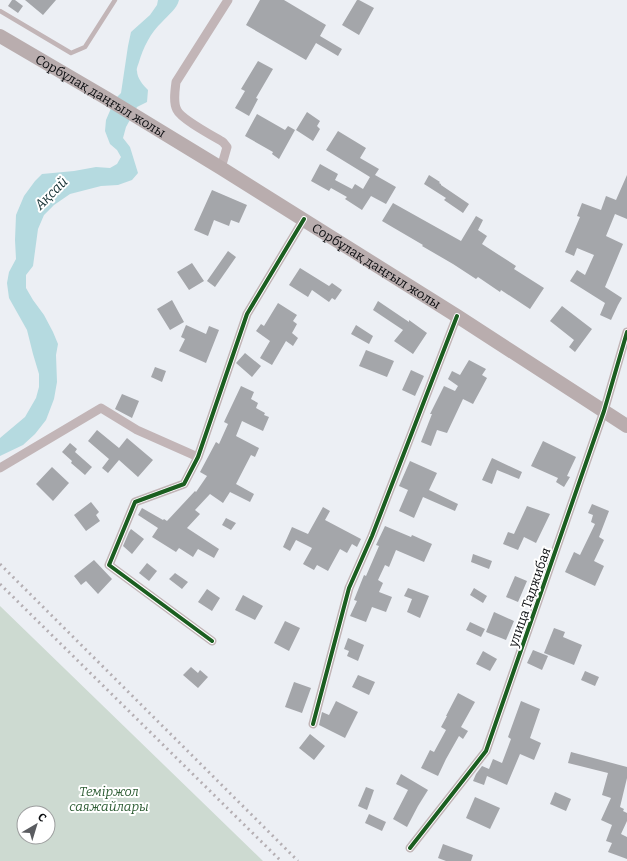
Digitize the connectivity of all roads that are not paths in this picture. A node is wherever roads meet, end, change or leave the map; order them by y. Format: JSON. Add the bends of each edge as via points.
{"nodes":[{"id":1,"x":115,"y":0,"type":"edge"},
{"id":2,"x":228,"y":0,"type":"edge"},
{"id":3,"x":0,"y":11,"type":"edge"},
{"id":4,"x":0,"y":36,"type":"edge"},
{"id":5,"x":222,"y":168,"type":"junction"},
{"id":6,"x":304,"y":219,"type":"junction"},
{"id":7,"x":457,"y":316,"type":"junction"},
{"id":8,"x":627,"y":332,"type":"edge"},
{"id":9,"x":604,"y":411,"type":"junction"},
{"id":10,"x":627,"y":426,"type":"edge"},
{"id":11,"x":198,"y":457,"type":"junction"},
{"id":12,"x":0,"y":468,"type":"edge"},
{"id":13,"x":212,"y":641,"type":"dead end"},
{"id":14,"x":313,"y":724,"type":"dead end"},
{"id":15,"x":410,"y":848,"type":"dead end"}],
"edges":[{"from":1,"to":3,"type":"lane","via":[[85,47],[71,53]]},
{"from":2,"to":5,"type":"street","via":[[176,82],[175,97],[177,110],[183,117],[227,147]]},
{"from":4,"to":5,"type":"main road","name":"Сорбұлақ даңғыл жолы"},
{"from":5,"to":6,"type":"main road","name":"Сорбұлақ даңғыл жолы"},
{"from":6,"to":7,"type":"main road","name":"Сорбұлақ даңғыл жолы"},
{"from":6,"to":11,"type":"street","via":[[247,314]]},
{"from":7,"to":9,"type":"main road","name":"Сорбұлақ даңғыл жолы"},
{"from":7,"to":14,"type":"street","via":[[372,536],[349,588]]},
{"from":8,"to":9,"type":"street","name":"улица Таджибая"},
{"from":9,"to":10,"type":"main road","name":"Сорбұлақ даңғыл жолы"},
{"from":9,"to":15,"type":"street","name":"улица Таджибая","via":[[486,751]]},
{"from":11,"to":12,"type":"street","via":[[137,430],[101,408]]},
{"from":11,"to":13,"type":"street","via":[[184,484],[135,502],[109,565]]}]}
